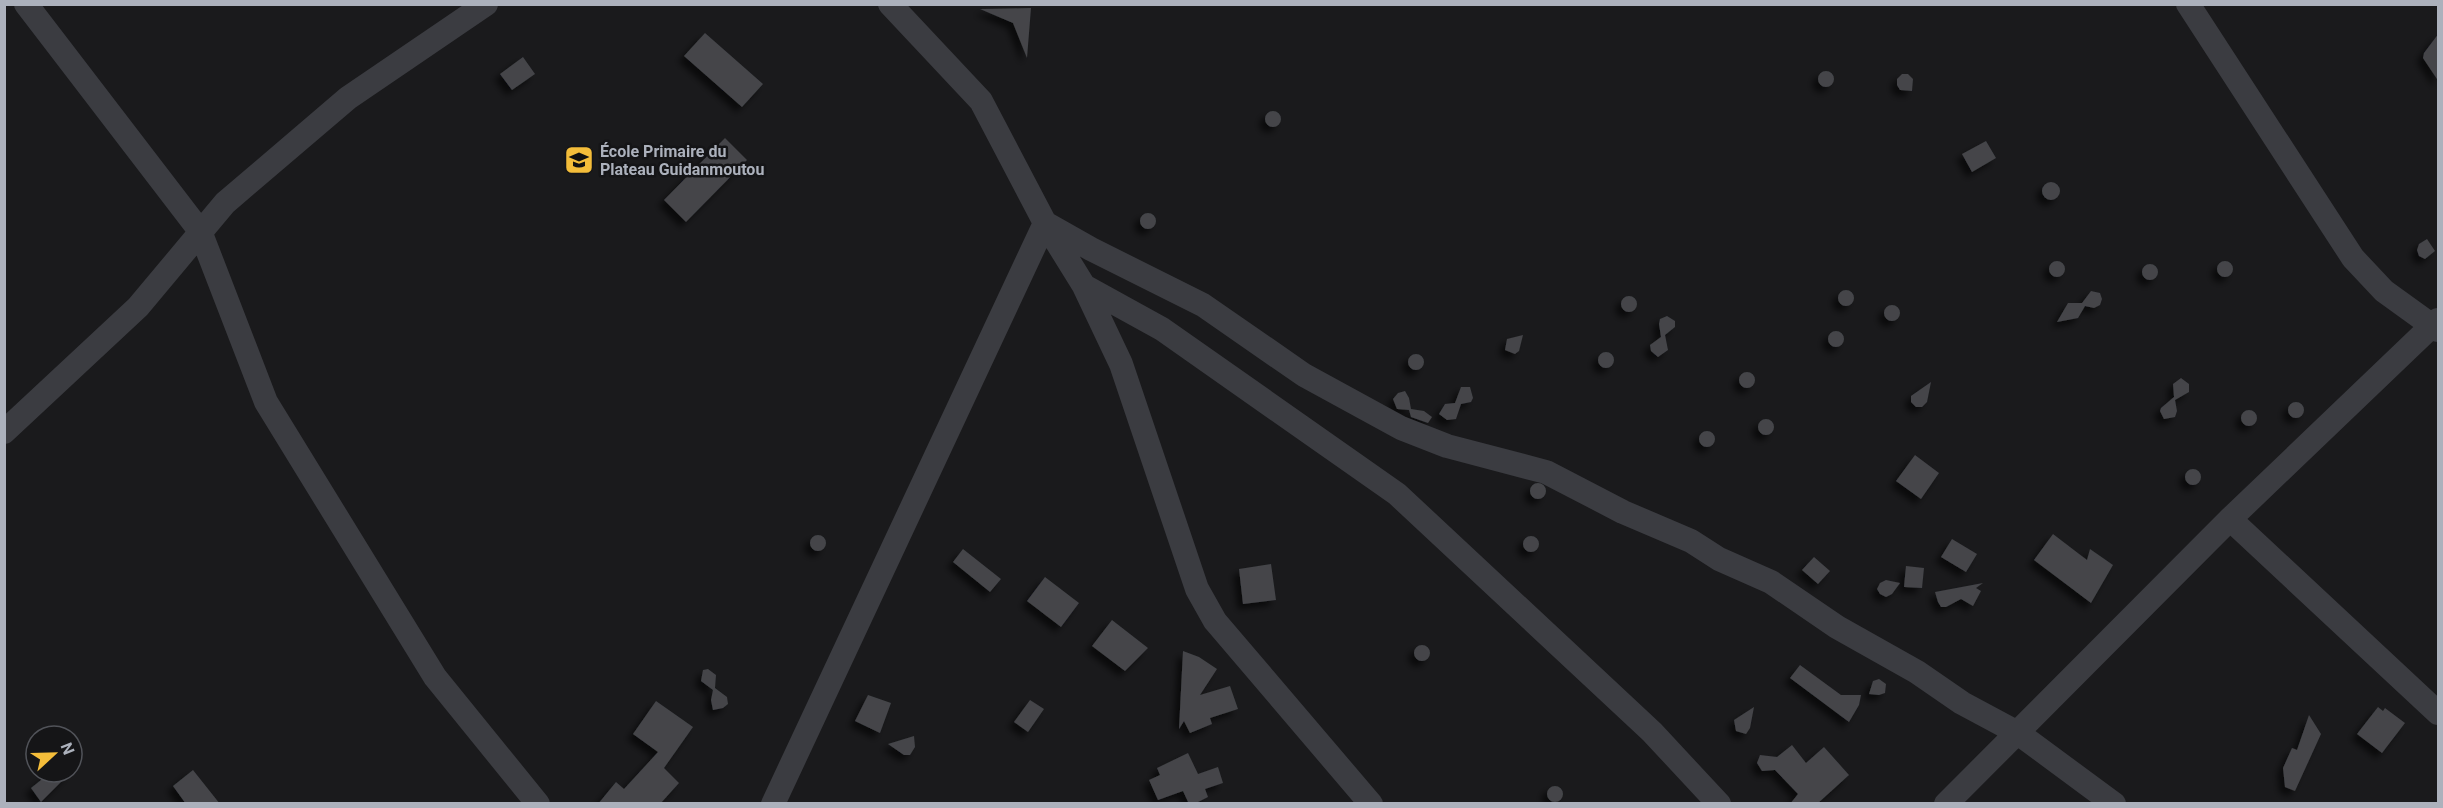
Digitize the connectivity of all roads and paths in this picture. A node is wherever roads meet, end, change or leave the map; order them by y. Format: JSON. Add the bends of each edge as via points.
{"nodes":[{"id":1,"x":26,"y":4,"type":"edge"},
{"id":2,"x":486,"y":4,"type":"edge"},
{"id":3,"x":890,"y":4,"type":"edge"},
{"id":4,"x":2188,"y":4,"type":"edge"},
{"id":5,"x":1046,"y":223,"type":"junction"},
{"id":6,"x":200,"y":231,"type":"junction"},
{"id":7,"x":1084,"y":286,"type":"junction"},
{"id":8,"x":2437,"y":325,"type":"edge"},
{"id":9,"x":4,"y":432,"type":"edge"},
{"id":10,"x":2230,"y":519,"type":"junction"},
{"id":11,"x":2439,"y":713,"type":"edge"},
{"id":12,"x":2018,"y":733,"type":"junction"},
{"id":13,"x":538,"y":804,"type":"edge"},
{"id":14,"x":773,"y":804,"type":"edge"},
{"id":15,"x":1371,"y":804,"type":"edge"},
{"id":16,"x":1719,"y":804,"type":"edge"},
{"id":17,"x":1946,"y":804,"type":"edge"},
{"id":18,"x":2114,"y":804,"type":"edge"}],
"edges":[{"from":1,"to":6,"type":"street"},
{"from":2,"to":6,"type":"street","via":[[348,98],[225,203]]},
{"from":3,"to":5,"type":"street","via":[[981,101]]},
{"from":4,"to":8,"type":"street","via":[[2353,258],[2384,291]]},
{"from":5,"to":7,"type":"street"},
{"from":5,"to":12,"type":"street","via":[[1203,305],[1304,375],[1401,428],[1447,446],[1546,472],[1771,582],[1837,627]]},
{"from":5,"to":14,"type":"street"},
{"from":6,"to":9,"type":"street","via":[[138,307]]},
{"from":6,"to":13,"type":"street","via":[[266,402],[435,677]]},
{"from":7,"to":15,"type":"street","via":[[1120,364],[1197,589],[1215,621]]},
{"from":7,"to":16,"type":"street","via":[[1161,329],[1397,494],[1652,732]]},
{"from":8,"to":10,"type":"street"},
{"from":10,"to":11,"type":"street"},
{"from":10,"to":12,"type":"street"},
{"from":12,"to":17,"type":"street"},
{"from":12,"to":18,"type":"street"}]}
